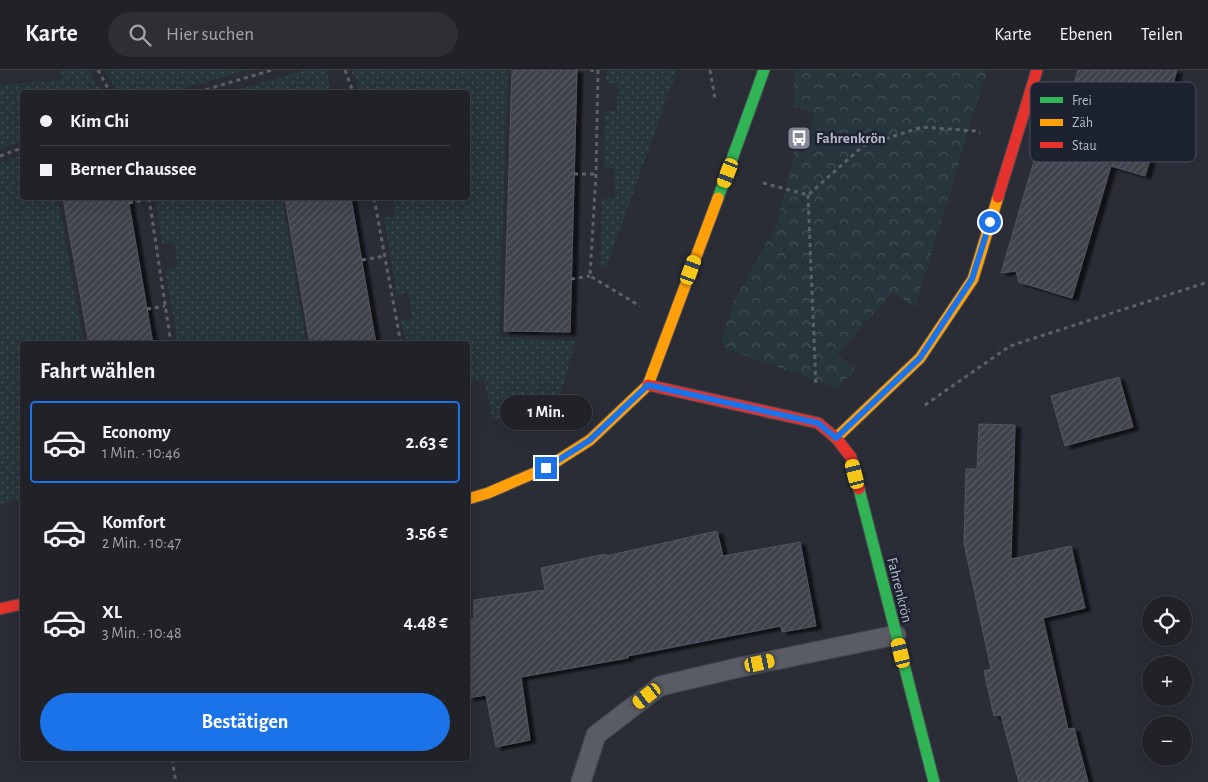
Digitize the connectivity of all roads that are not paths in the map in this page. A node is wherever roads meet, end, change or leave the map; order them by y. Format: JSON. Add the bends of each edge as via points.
{"nodes":[{"id":1,"x":764,"y":70,"type":"edge"},
{"id":2,"x":1037,"y":70,"type":"edge"},
{"id":3,"x":1033,"y":82,"type":"edge"},
{"id":4,"x":1030,"y":93,"type":"edge"},
{"id":5,"x":648,"y":385,"type":"junction"},
{"id":6,"x":836,"y":438,"type":"junction"},
{"id":7,"x":470,"y":498,"type":"edge"},
{"id":8,"x":20,"y":604,"type":"edge"},
{"id":9,"x":0,"y":609,"type":"edge"},
{"id":10,"x":896,"y":635,"type":"junction"},
{"id":11,"x":582,"y":782,"type":"edge"},
{"id":12,"x":934,"y":782,"type":"edge"}],
"edges":[{"from":1,"to":5,"type":"street"},
{"from":2,"to":3,"type":"street"},
{"from":4,"to":6,"type":"street","via":[[972,279],[920,358]]},
{"from":5,"to":6,"type":"street","name":"Fahrenkrön","via":[[818,423]]},
{"from":5,"to":7,"type":"street","via":[[590,440],[546,468]]},
{"from":6,"to":10,"type":"street","name":"Fahrenkrön","via":[[851,457]]},
{"from":8,"to":9,"type":"street"},
{"from":10,"to":11,"type":"lane","via":[[660,686],[596,735]]},
{"from":10,"to":12,"type":"street","name":"Fahrenkrön"}]}
